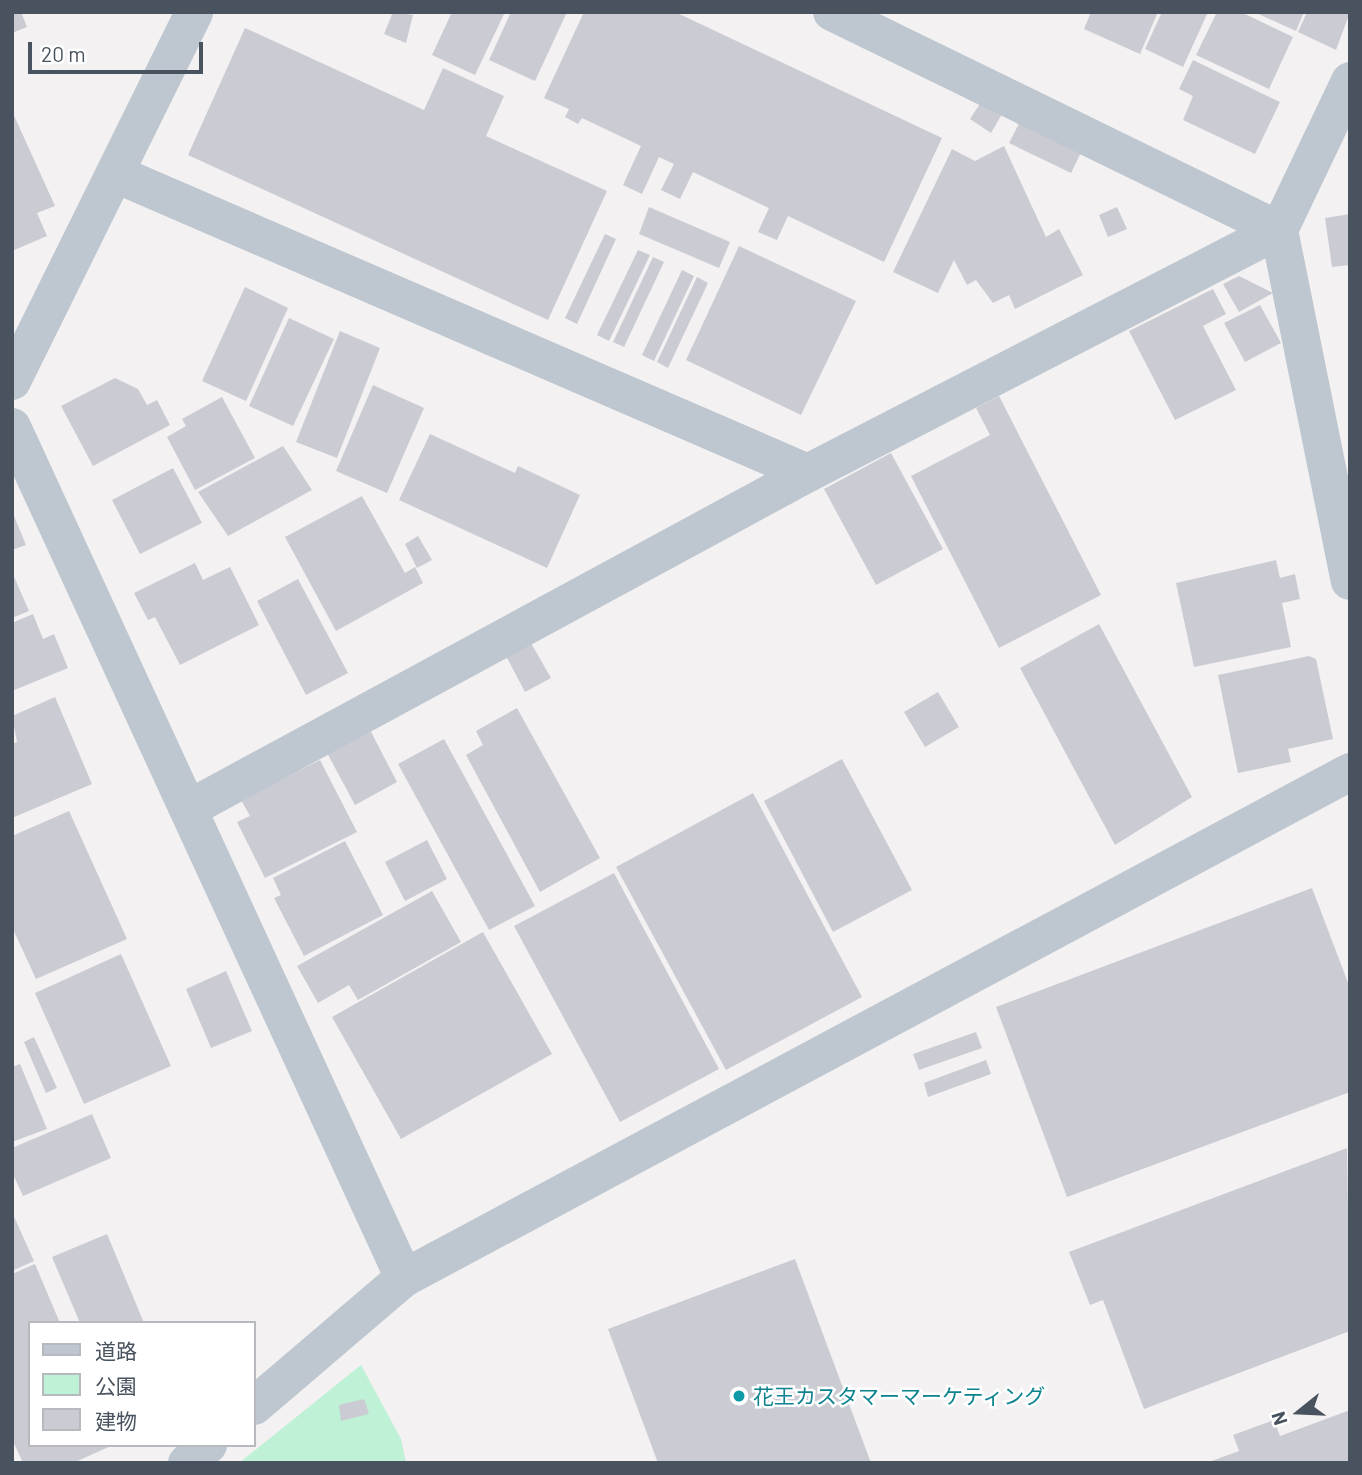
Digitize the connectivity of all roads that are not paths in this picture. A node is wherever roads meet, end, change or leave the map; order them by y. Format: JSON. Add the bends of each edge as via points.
{"nodes":[{"id":1,"x":194,"y":12,"type":"edge"},
{"id":2,"x":832,"y":12,"type":"edge"},
{"id":3,"x":1350,"y":81,"type":"edge"},
{"id":4,"x":116,"y":174,"type":"junction"},
{"id":5,"x":1279,"y":230,"type":"junction"},
{"id":6,"x":12,"y":381,"type":"edge"},
{"id":7,"x":12,"y":426,"type":"edge"},
{"id":8,"x":808,"y":474,"type":"junction"},
{"id":9,"x":1350,"y":581,"type":"edge"},
{"id":10,"x":1350,"y":772,"type":"edge"},
{"id":11,"x":190,"y":808,"type":"junction"},
{"id":12,"x":404,"y":1278,"type":"junction"},
{"id":13,"x":256,"y":1404,"type":"edge"},
{"id":14,"x":206,"y":1447,"type":"edge"},
{"id":15,"x":187,"y":1463,"type":"edge"}],
"edges":[{"from":1,"to":4,"type":"street"},
{"from":2,"to":5,"type":"street"},
{"from":3,"to":5,"type":"street"},
{"from":4,"to":6,"type":"street"},
{"from":4,"to":8,"type":"street"},
{"from":5,"to":8,"type":"street"},
{"from":5,"to":9,"type":"street"},
{"from":7,"to":11,"type":"street"},
{"from":8,"to":11,"type":"street"},
{"from":10,"to":12,"type":"street"},
{"from":11,"to":12,"type":"street"},
{"from":12,"to":13,"type":"street"},
{"from":14,"to":15,"type":"street"}]}
